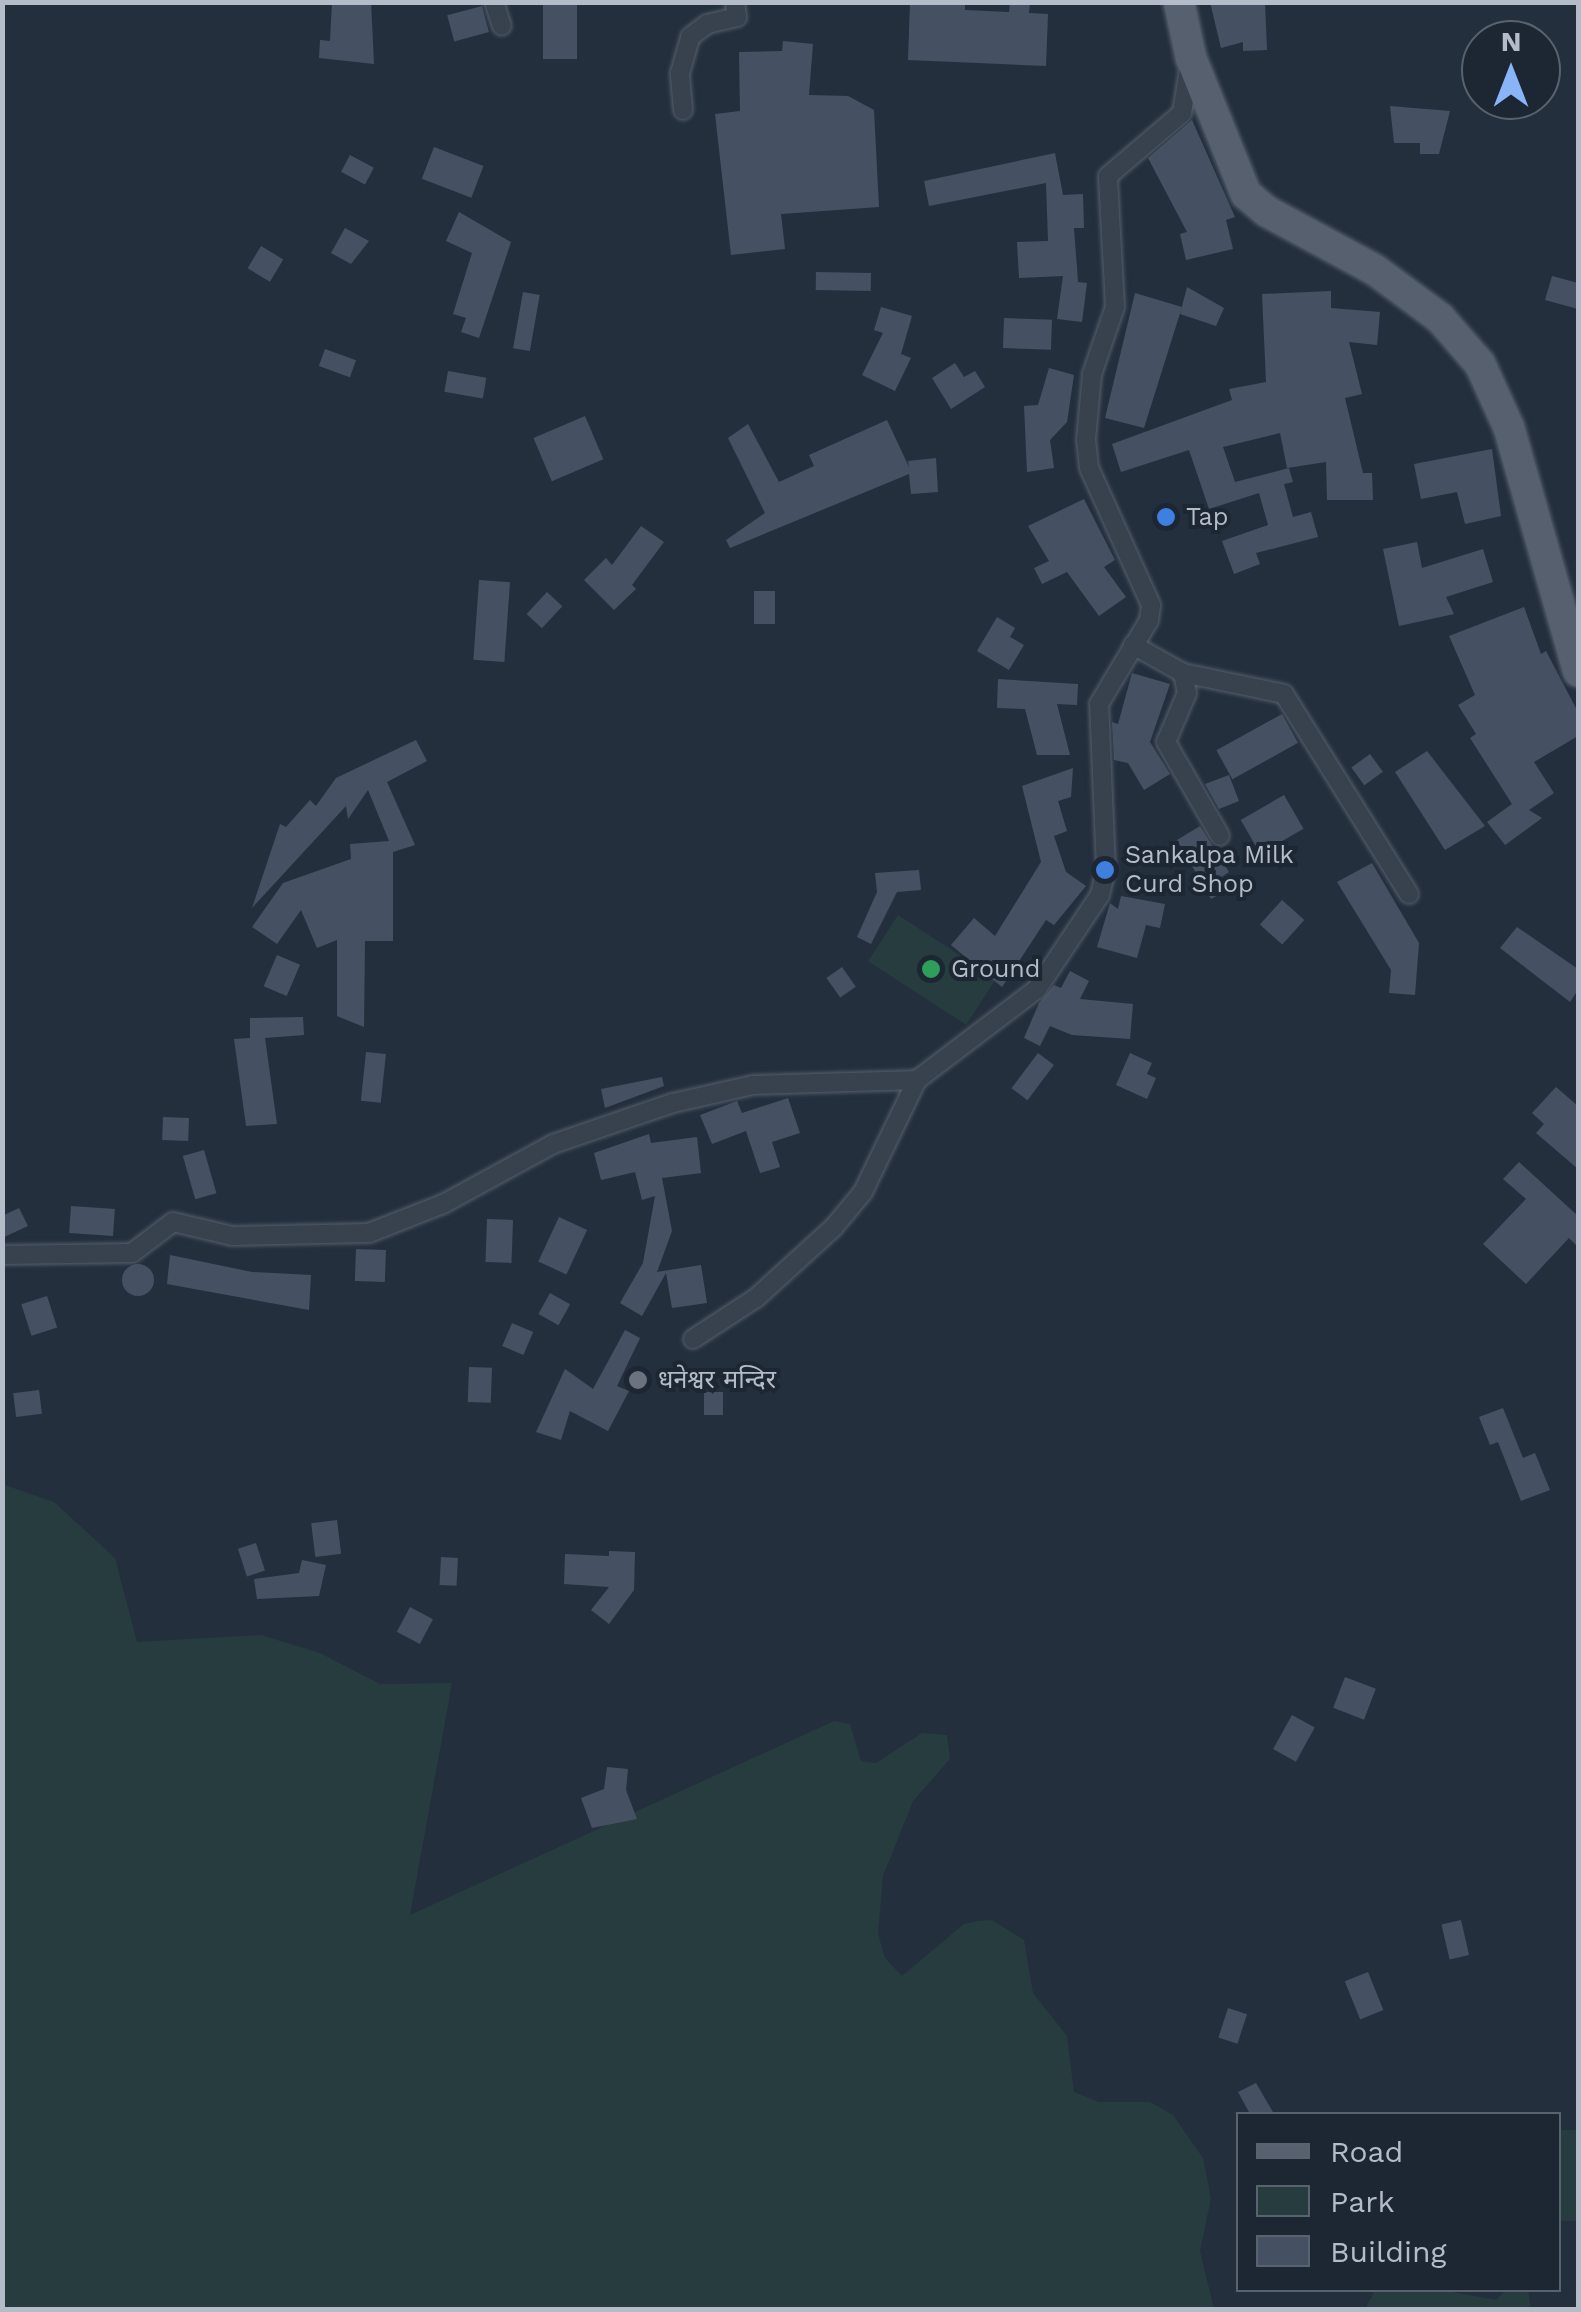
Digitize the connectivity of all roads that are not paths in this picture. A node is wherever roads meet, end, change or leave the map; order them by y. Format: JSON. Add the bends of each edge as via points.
{"nodes":[{"id":1,"x":494,"y":2,"type":"edge"},
{"id":2,"x":735,"y":2,"type":"edge"},
{"id":3,"x":1179,"y":2,"type":"edge"},
{"id":4,"x":502,"y":26,"type":"dead end"},
{"id":5,"x":1191,"y":58,"type":"junction"},
{"id":6,"x":683,"y":110,"type":"dead end"},
{"id":7,"x":1132,"y":645,"type":"junction"},
{"id":8,"x":1578,"y":671,"type":"edge"},
{"id":9,"x":1184,"y":672,"type":"junction"},
{"id":10,"x":1220,"y":836,"type":"dead end"},
{"id":11,"x":1409,"y":894,"type":"dead end"},
{"id":12,"x":918,"y":1080,"type":"junction"},
{"id":13,"x":2,"y":1255,"type":"edge"},
{"id":14,"x":692,"y":1339,"type":"dead end"}],
"edges":[{"from":1,"to":4,"type":"street"},
{"from":2,"to":6,"type":"street","via":[[736,17],[707,24],[690,37],[680,73]]},
{"from":3,"to":5,"type":"main road"},
{"from":5,"to":7,"type":"street","via":[[1182,113],[1108,176],[1116,307],[1092,374],[1086,440],[1089,468],[1150,606]]},
{"from":5,"to":8,"type":"main road","via":[[1246,194],[1266,212],[1374,270],[1440,318],[1480,364],[1510,428]]},
{"from":7,"to":9,"type":"street"},
{"from":7,"to":12,"type":"street","via":[[1099,704],[1106,870],[1100,895],[1037,989]]},
{"from":9,"to":10,"type":"street","via":[[1187,693],[1166,742]]},
{"from":9,"to":11,"type":"street","via":[[1284,694]]},
{"from":12,"to":13,"type":"street","via":[[753,1085],[673,1103],[553,1144],[443,1204],[369,1232],[232,1236],[174,1222],[132,1253]]},
{"from":12,"to":14,"type":"street","via":[[863,1192],[833,1228],[756,1298]]}]}
